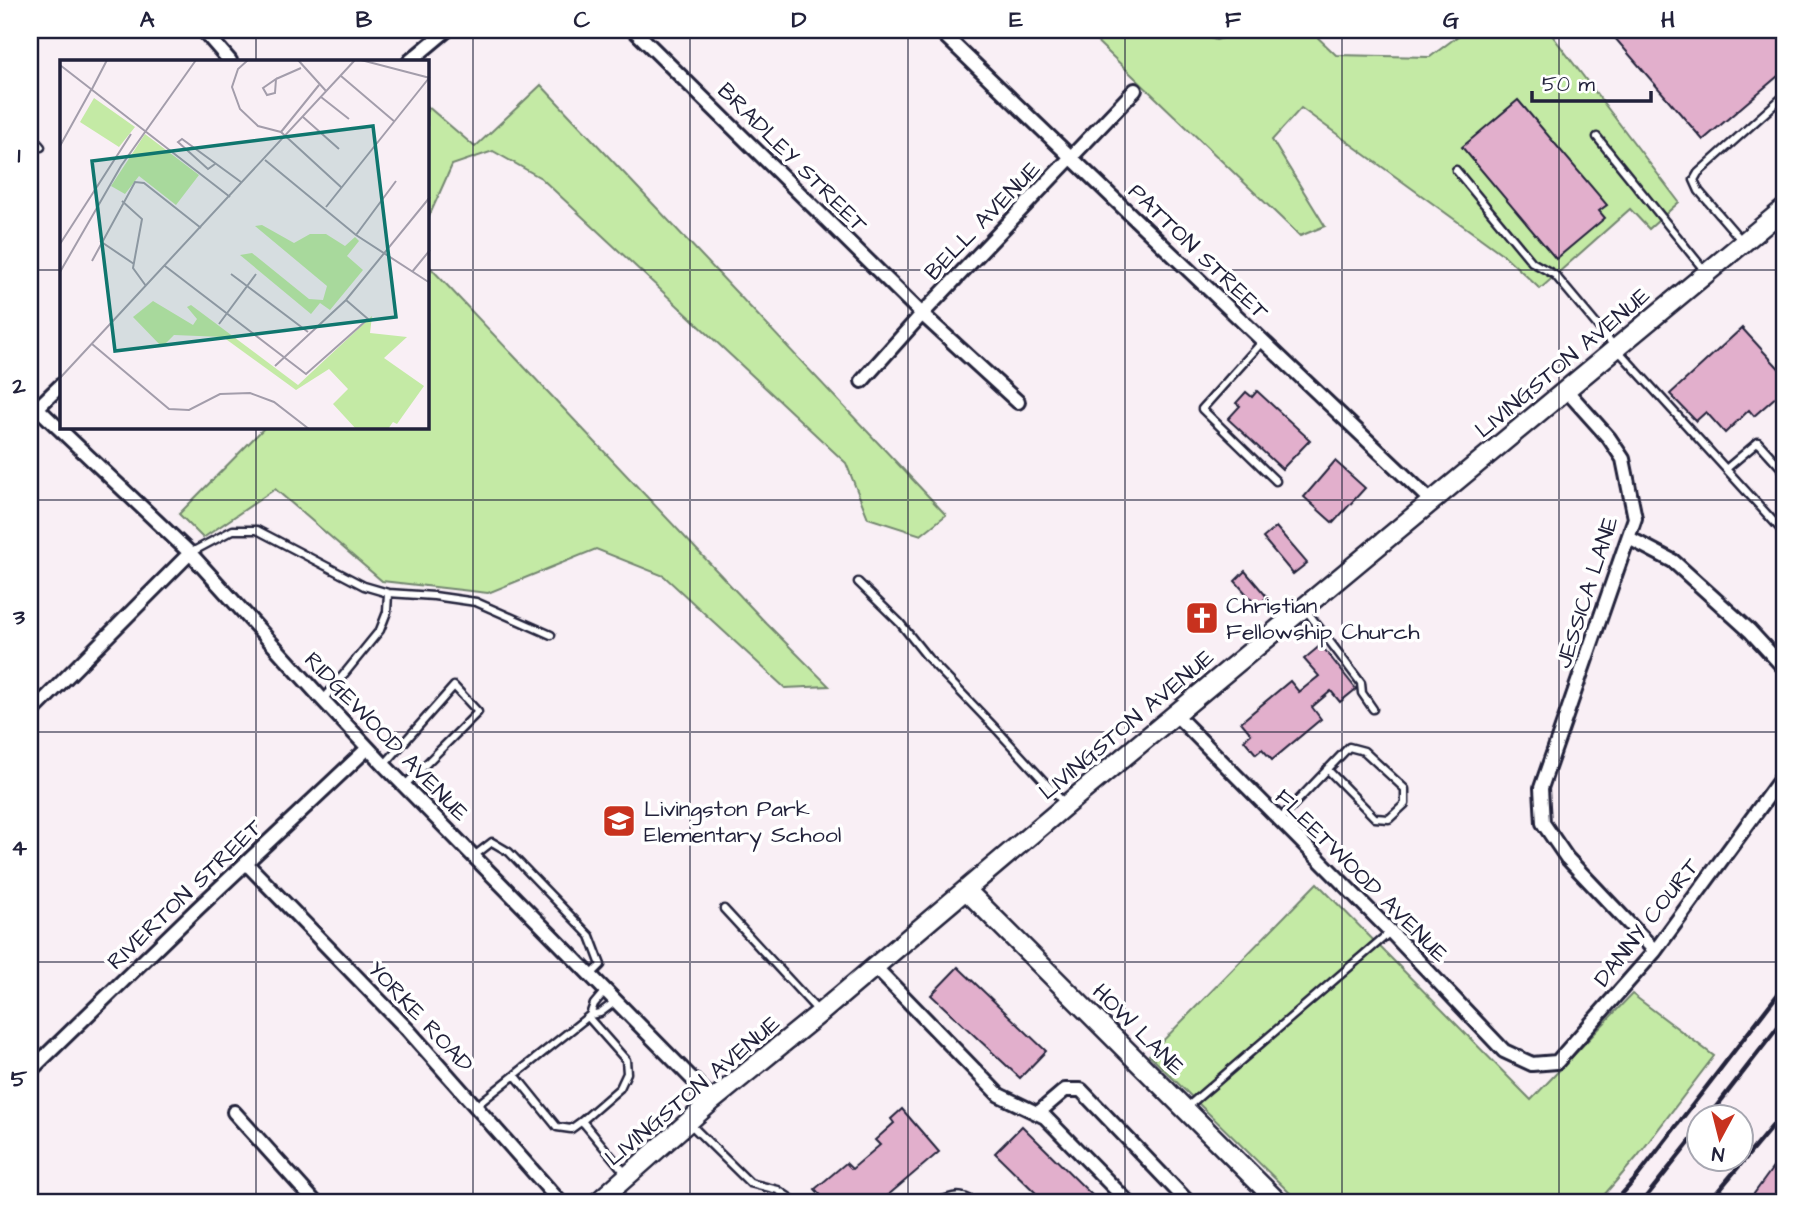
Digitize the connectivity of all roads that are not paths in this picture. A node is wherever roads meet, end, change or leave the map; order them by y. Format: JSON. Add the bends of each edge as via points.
{"nodes":[{"id":1,"x":203,"y":30,"type":"edge"},
{"id":2,"x":447,"y":30,"type":"edge"},
{"id":3,"x":634,"y":30,"type":"edge"},
{"id":4,"x":939,"y":30,"type":"edge"},
{"id":5,"x":229,"y":60,"type":"edge"},
{"id":6,"x":411,"y":60,"type":"edge"},
{"id":7,"x":1135,"y":90,"type":"dead end"},
{"id":8,"x":1785,"y":95,"type":"edge"},
{"id":9,"x":30,"y":134,"type":"edge"},
{"id":10,"x":1597,"y":137,"type":"dead end"},
{"id":11,"x":41,"y":147,"type":"dead end"},
{"id":12,"x":1071,"y":158,"type":"junction"},
{"id":13,"x":1456,"y":170,"type":"dead end"},
{"id":14,"x":1785,"y":208,"type":"edge"},
{"id":15,"x":1743,"y":243,"type":"junction"},
{"id":16,"x":1707,"y":273,"type":"junction"},
{"id":17,"x":922,"y":314,"type":"junction"},
{"id":18,"x":1263,"y":341,"type":"junction"},
{"id":19,"x":1616,"y":348,"type":"junction"},
{"id":20,"x":862,"y":382,"type":"dead end"},
{"id":21,"x":60,"y":386,"type":"edge"},
{"id":22,"x":1566,"y":390,"type":"junction"},
{"id":23,"x":1018,"y":402,"type":"dead end"},
{"id":24,"x":32,"y":408,"type":"edge"},
{"id":25,"x":1726,"y":469,"type":"junction"},
{"id":26,"x":1785,"y":472,"type":"edge"},
{"id":27,"x":1276,"y":481,"type":"dead end"},
{"id":28,"x":1431,"y":501,"type":"junction"},
{"id":29,"x":1785,"y":534,"type":"edge"},
{"id":30,"x":1629,"y":538,"type":"junction"},
{"id":31,"x":190,"y":553,"type":"junction"},
{"id":32,"x":858,"y":582,"type":"dead end"},
{"id":33,"x":387,"y":593,"type":"junction"},
{"id":34,"x":1304,"y":608,"type":"junction"},
{"id":35,"x":551,"y":635,"type":"dead end"},
{"id":36,"x":1785,"y":669,"type":"edge"},
{"id":37,"x":323,"y":700,"type":"junction"},
{"id":38,"x":1373,"y":709,"type":"dead end"},
{"id":39,"x":30,"y":714,"type":"edge"},
{"id":40,"x":1176,"y":715,"type":"junction"},
{"id":41,"x":368,"y":748,"type":"junction"},
{"id":42,"x":384,"y":765,"type":"junction"},
{"id":43,"x":1327,"y":769,"type":"junction"},
{"id":44,"x":1785,"y":773,"type":"edge"},
{"id":45,"x":405,"y":785,"type":"junction"},
{"id":46,"x":1066,"y":805,"type":"junction"},
{"id":47,"x":1279,"y":820,"type":"junction"},
{"id":48,"x":473,"y":856,"type":"junction"},
{"id":49,"x":246,"y":863,"type":"junction"},
{"id":50,"x":966,"y":890,"type":"junction"},
{"id":51,"x":724,"y":909,"type":"dead end"},
{"id":52,"x":1390,"y":931,"type":"junction"},
{"id":53,"x":1655,"y":951,"type":"junction"},
{"id":54,"x":875,"y":967,"type":"junction"},
{"id":55,"x":590,"y":976,"type":"junction"},
{"id":56,"x":606,"y":991,"type":"junction"},
{"id":57,"x":616,"y":1001,"type":"junction"},
{"id":58,"x":820,"y":1013,"type":"junction"},
{"id":59,"x":589,"y":1016,"type":"junction"},
{"id":60,"x":1521,"y":1059,"type":"joint"},
{"id":61,"x":30,"y":1071,"type":"edge"},
{"id":62,"x":515,"y":1075,"type":"junction"},
{"id":63,"x":713,"y":1100,"type":"junction"},
{"id":64,"x":476,"y":1106,"type":"junction"},
{"id":65,"x":1185,"y":1109,"type":"junction"},
{"id":66,"x":234,"y":1112,"type":"dead end"},
{"id":67,"x":1038,"y":1113,"type":"junction"},
{"id":68,"x":582,"y":1121,"type":"junction"},
{"id":69,"x":688,"y":1122,"type":"junction"},
{"id":70,"x":627,"y":1176,"type":"junction"},
{"id":71,"x":315,"y":1202,"type":"edge"},
{"id":72,"x":559,"y":1202,"type":"edge"},
{"id":73,"x":598,"y":1202,"type":"edge"},
{"id":74,"x":796,"y":1202,"type":"edge"},
{"id":75,"x":939,"y":1202,"type":"edge"},
{"id":76,"x":974,"y":1202,"type":"edge"},
{"id":77,"x":1128,"y":1202,"type":"edge"},
{"id":78,"x":1188,"y":1202,"type":"edge"},
{"id":79,"x":1278,"y":1202,"type":"edge"}],
"edges":[{"from":1,"to":5,"type":"street"},
{"from":2,"to":6,"type":"street"},
{"from":3,"to":17,"type":"street","name":"BRADLEY STREET"},
{"from":4,"to":12,"type":"street","name":"PATTON STREET"},
{"from":7,"to":12,"type":"street","name":"BELL AVENUE"},
{"from":8,"to":15,"type":"lane","via":[[1694,180]]},
{"from":9,"to":11,"type":"lane"},
{"from":10,"to":16,"type":"lane"},
{"from":12,"to":17,"type":"street","name":"BELL AVENUE"},
{"from":12,"to":18,"type":"street","name":"PATTON STREET"},
{"from":13,"to":19,"type":"lane","via":[[1532,262],[1555,275]]},
{"from":14,"to":15,"type":"main road","name":"LIVINGSTON AVENUE"},
{"from":15,"to":16,"type":"main road","name":"LIVINGSTON AVENUE"},
{"from":16,"to":19,"type":"main road","name":"LIVINGSTON AVENUE"},
{"from":17,"to":20,"type":"street","name":"BELL AVENUE"},
{"from":17,"to":23,"type":"street","name":"BRADLEY STREET"},
{"from":18,"to":27,"type":"lane","via":[[1202,409]]},
{"from":18,"to":28,"type":"street","name":"PATTON STREET"},
{"from":19,"to":22,"type":"main road","name":"LIVINGSTON AVENUE"},
{"from":19,"to":25,"type":"lane"},
{"from":21,"to":24,"type":"street"},
{"from":22,"to":28,"type":"main road","name":"LIVINGSTON AVENUE"},
{"from":22,"to":30,"type":"street","name":"JESSICA LANE","via":[[1623,459],[1635,518]]},
{"from":24,"to":31,"type":"street","name":"RIDGEWOOD AVENUE"},
{"from":25,"to":26,"type":"lane","via":[[1758,442]]},
{"from":25,"to":29,"type":"lane"},
{"from":28,"to":34,"type":"main road","name":"LIVINGSTON AVENUE"},
{"from":30,"to":36,"type":"street","via":[[1674,561]]},
{"from":30,"to":53,"type":"street","name":"JESSICA LANE","via":[[1541,788],[1543,823],[1567,858]]},
{"from":31,"to":33,"type":"lane","via":[[233,530],[257,530],[364,586]]},
{"from":31,"to":37,"type":"street","name":"RIDGEWOOD AVENUE"},
{"from":31,"to":39,"type":"street"},
{"from":32,"to":46,"type":"lane"},
{"from":33,"to":35,"type":"lane","via":[[476,602]]},
{"from":33,"to":37,"type":"lane","via":[[387,612],[380,630]]},
{"from":34,"to":38,"type":"lane","via":[[1361,683]]},
{"from":34,"to":40,"type":"main road","name":"LIVINGSTON AVENUE"},
{"from":37,"to":41,"type":"street","name":"RIDGEWOOD AVENUE"},
{"from":40,"to":46,"type":"main road","name":"LIVINGSTON AVENUE"},
{"from":40,"to":47,"type":"street","name":"FLEETWOOD AVENUE"},
{"from":41,"to":42,"type":"street","name":"RIDGEWOOD AVENUE"},
{"from":41,"to":49,"type":"street","name":"RIVERTON STREET"},
{"from":42,"to":45,"type":"street","name":"RIDGEWOOD AVENUE"},
{"from":42,"to":45,"type":"lane","via":[[454,686],[478,712]]},
{"from":43,"to":43,"type":"lane","via":[[1375,818],[1389,818],[1405,804],[1405,789],[1364,751],[1349,747]]},
{"from":43,"to":47,"type":"lane"},
{"from":44,"to":53,"type":"street","name":"DANNY COURT"},
{"from":45,"to":48,"type":"street","name":"RIDGEWOOD AVENUE"},
{"from":46,"to":50,"type":"main road","name":"LIVINGSTON AVENUE"},
{"from":47,"to":52,"type":"street","name":"FLEETWOOD AVENUE"},
{"from":48,"to":55,"type":"street","name":"RIDGEWOOD AVENUE"},
{"from":48,"to":55,"type":"lane","via":[[492,842],[509,852],[551,895],[590,936],[601,965]]},
{"from":49,"to":61,"type":"street","name":"RIVERTON STREET"},
{"from":49,"to":64,"type":"street","name":"YORKE ROAD"},
{"from":50,"to":54,"type":"main road","name":"LIVINGSTON AVENUE"},
{"from":50,"to":65,"type":"main road","name":"HOW LANE"},
{"from":51,"to":58,"type":"lane"},
{"from":52,"to":60,"type":"street","name":"FLEETWOOD AVENUE","via":[[1504,1051]]},
{"from":52,"to":65,"type":"lane"},
{"from":53,"to":60,"type":"street","name":"DANNY COURT","via":[[1557,1062],[1532,1065]]},
{"from":54,"to":58,"type":"main road","name":"LIVINGSTON AVENUE"},
{"from":54,"to":67,"type":"street","via":[[999,1095]]},
{"from":55,"to":56,"type":"street","name":"RIDGEWOOD AVENUE"},
{"from":56,"to":57,"type":"street","name":"RIDGEWOOD AVENUE"},
{"from":56,"to":59,"type":"lane"},
{"from":57,"to":59,"type":"lane"},
{"from":57,"to":63,"type":"street","name":"RIDGEWOOD AVENUE"},
{"from":58,"to":63,"type":"main road","name":"LIVINGSTON AVENUE"},
{"from":59,"to":62,"type":"lane"},
{"from":59,"to":68,"type":"lane","via":[[626,1060],[626,1073],[620,1088]]},
{"from":62,"to":64,"type":"lane"},
{"from":62,"to":68,"type":"lane","via":[[557,1128],[571,1129]]},
{"from":63,"to":69,"type":"main road","name":"LIVINGSTON AVENUE"},
{"from":64,"to":72,"type":"street","name":"YORKE ROAD"},
{"from":65,"to":79,"type":"main road","name":"HOW LANE"},
{"from":66,"to":71,"type":"street"},
{"from":67,"to":77,"type":"street"},
{"from":67,"to":78,"type":"street","via":[[1065,1090],[1081,1090]]},
{"from":68,"to":70,"type":"lane"},
{"from":69,"to":70,"type":"main road","name":"LIVINGSTON AVENUE"},
{"from":69,"to":74,"type":"lane","via":[[750,1183],[778,1190]]},
{"from":70,"to":73,"type":"main road","name":"LIVINGSTON AVENUE"},
{"from":75,"to":76,"type":"lane","via":[[964,1196]]}]}
